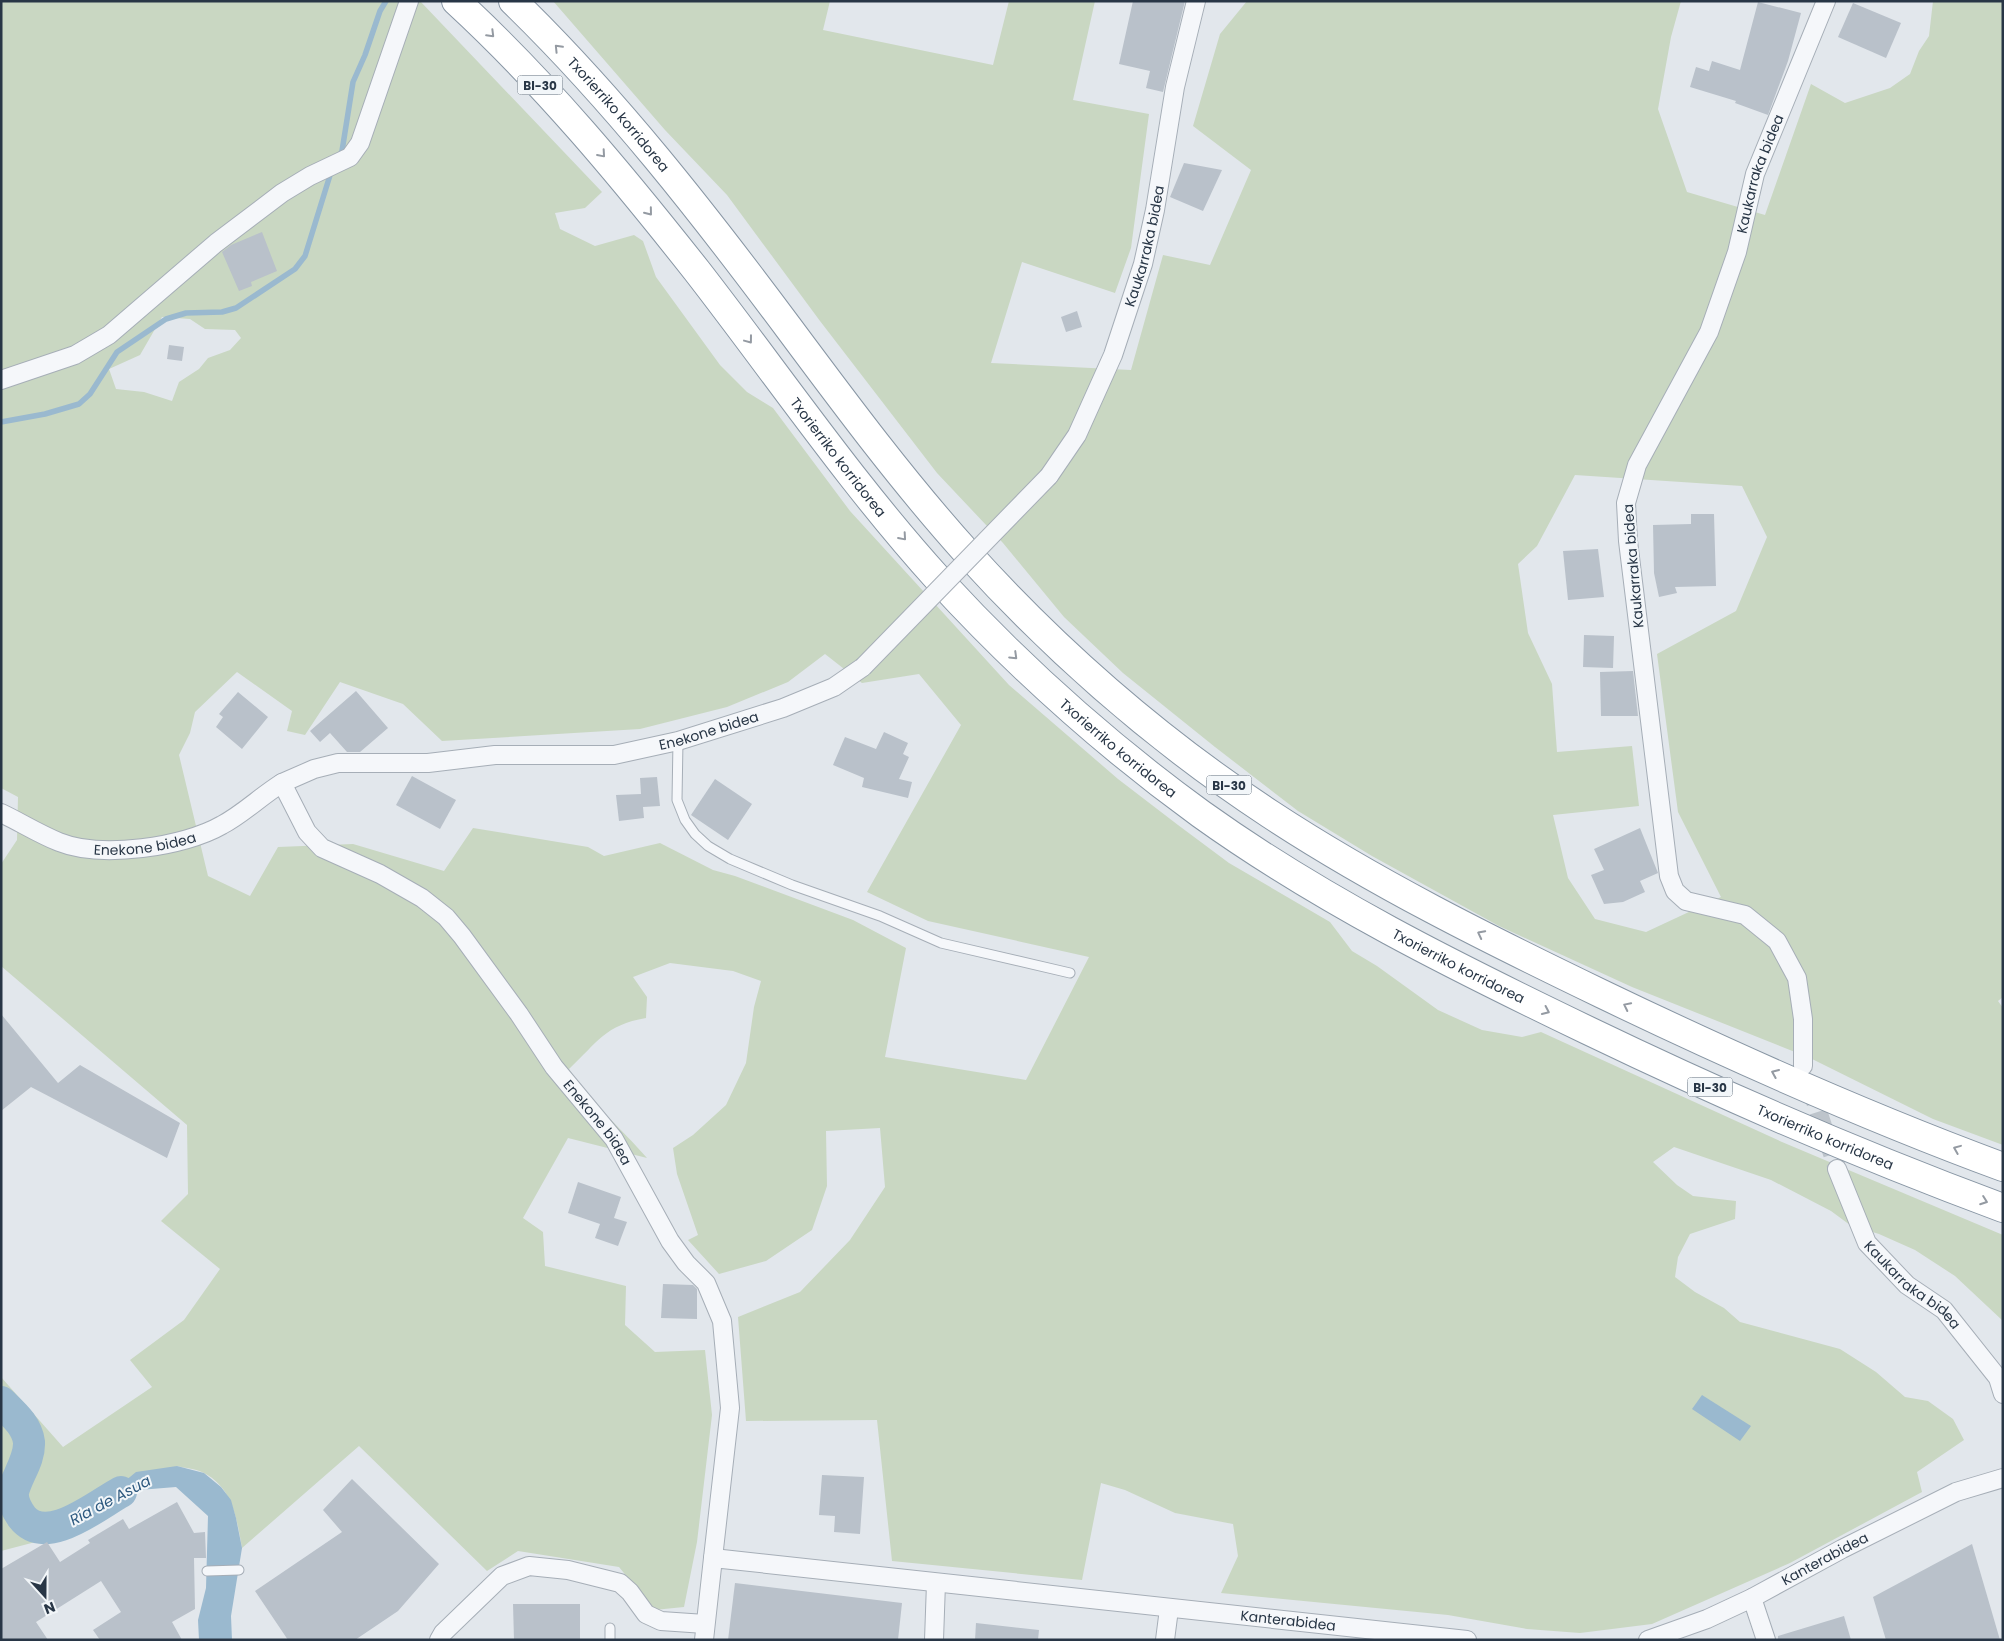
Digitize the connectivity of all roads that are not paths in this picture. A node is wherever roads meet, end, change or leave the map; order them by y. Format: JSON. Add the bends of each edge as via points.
{"nodes":[{"id":1,"x":409,"y":1,"type":"edge"},
{"id":2,"x":456,"y":1,"type":"edge"},
{"id":3,"x":513,"y":1,"type":"edge"},
{"id":4,"x":1196,"y":1,"type":"edge"},
{"id":5,"x":1826,"y":1,"type":"edge"},
{"id":6,"x":1,"y":380,"type":"edge"},
{"id":7,"x":1049,"y":476,"type":"joint"},
{"id":8,"x":678,"y":741,"type":"junction"},
{"id":9,"x":282,"y":784,"type":"junction"},
{"id":10,"x":1,"y":813,"type":"edge"},
{"id":11,"x":1070,"y":974,"type":"dead end"},
{"id":12,"x":1803,"y":1066,"type":"tunnel mouth"},
{"id":13,"x":2003,"y":1167,"type":"edge"},
{"id":14,"x":1837,"y":1168,"type":"tunnel mouth"},
{"id":15,"x":2003,"y":1208,"type":"edge"},
{"id":16,"x":2003,"y":1394,"type":"edge"},
{"id":17,"x":2003,"y":1478,"type":"edge"},
{"id":18,"x":714,"y":1558,"type":"junction"},
{"id":19,"x":207,"y":1570,"type":"dead end"},
{"id":20,"x":239,"y":1570,"type":"dead end"},
{"id":21,"x":936,"y":1583,"type":"junction"},
{"id":22,"x":1752,"y":1598,"type":"junction"},
{"id":23,"x":1169,"y":1609,"type":"junction"},
{"id":24,"x":610,"y":1628,"type":"dead end"},
{"id":25,"x":704,"y":1632,"type":"edge"},
{"id":26,"x":1436,"y":1638,"type":"edge"},
{"id":27,"x":440,"y":1640,"type":"edge"},
{"id":28,"x":610,"y":1640,"type":"edge"},
{"id":29,"x":934,"y":1640,"type":"edge"},
{"id":30,"x":1165,"y":1640,"type":"edge"},
{"id":31,"x":1467,"y":1640,"type":"edge"},
{"id":32,"x":1648,"y":1640,"type":"edge"},
{"id":33,"x":1766,"y":1640,"type":"edge"}],
"edges":[{"from":1,"to":6,"type":"street","via":[[360,143],[350,157],[282,193],[216,243],[109,335],[75,355]]},
{"from":2,"to":15,"type":"highway","name":"Txorierriko korridorea","number":"BI-30","one_way":true,"via":[[558,103],[619,174],[698,272],[838,458],[937,577],[1056,697],[1165,787],[1291,873],[1369,919],[1520,998],[1646,1058],[1849,1147]]},
{"from":13,"to":3,"type":"highway","name":"Txorierriko korridorea","number":"BI-30","one_way":true,"via":[[1780,1075],[1538,964],[1320,845],[1173,745],[1083,669],[966,551],[869,434],[649,149]]},
{"from":4,"to":7,"type":"street","name":"Kaukarraka bidea","via":[[1175,87],[1143,264],[1113,355],[1077,435]]},
{"from":5,"to":12,"type":"street","name":"Kaukarraka bidea","via":[[1756,174],[1736,252],[1709,332],[1637,465],[1626,503],[1669,876],[1675,891],[1686,901],[1745,915],[1777,941],[1797,978]]},
{"from":7,"to":8,"type":"street","name":"Enekone bidea","bridge":true,"via":[[863,667],[834,687],[783,708]]},
{"from":8,"to":9,"type":"street","name":"Enekone bidea","via":[[614,755],[495,755],[428,763],[338,763],[314,769]]},
{"from":8,"to":11,"type":"lane","via":[[677,800],[694,834],[708,846],[730,859],[792,885],[941,943]]},
{"from":9,"to":10,"type":"street","name":"Enekone bidea","via":[[259,797],[225,824],[204,834],[151,847],[91,850],[60,843]]},
{"from":9,"to":18,"type":"street","name":"Enekone bidea","via":[[308,832],[322,848],[388,879],[422,898],[446,917],[520,1014],[554,1067],[614,1139],[670,1241],[706,1283],[722,1321],[730,1408]]},
{"from":14,"to":16,"type":"street","name":"Kaukarraka bidea","via":[[1867,1243],[1907,1285],[1944,1310],[1998,1378]]},
{"from":17,"to":22,"type":"street","name":"Kanterabidea","via":[[1956,1492]]},
{"from":18,"to":21,"type":"street","name":"Kanterabidea"},
{"from":18,"to":25,"type":"street","name":"Enekone bidea"},
{"from":19,"to":20,"type":"lane"},
{"from":21,"to":23,"type":"street","name":"Kanterabidea"},
{"from":21,"to":29,"type":"street"},
{"from":22,"to":32,"type":"street","name":"Kanterabidea","via":[[1707,1619]]},
{"from":22,"to":33,"type":"street"},
{"from":23,"to":26,"type":"street","name":"Kanterabidea"},
{"from":23,"to":30,"type":"street"},
{"from":24,"to":28,"type":"lane"},
{"from":25,"to":27,"type":"street","via":[[646,1614],[620,1583],[568,1570],[529,1566],[502,1576],[443,1633]]},
{"from":26,"to":31,"type":"street","name":"Kanterabidea"}]}
